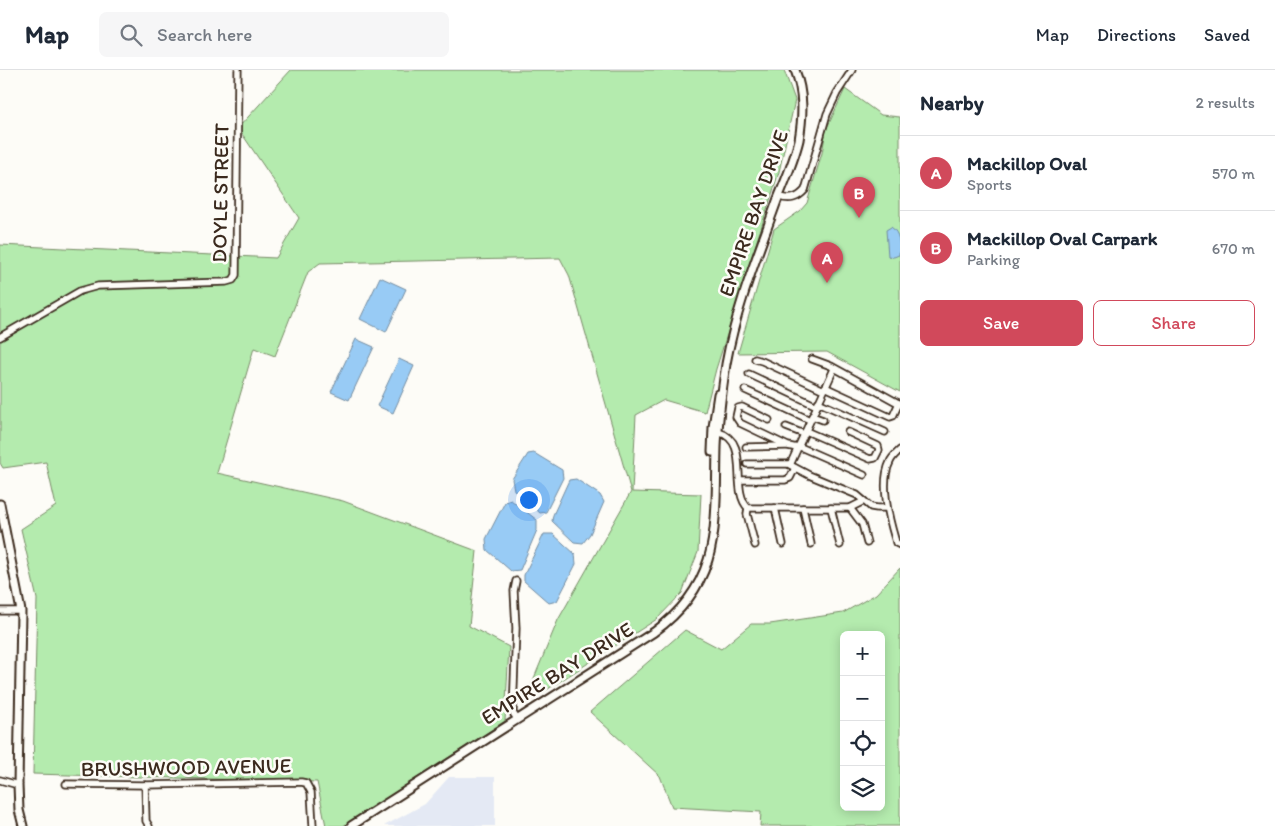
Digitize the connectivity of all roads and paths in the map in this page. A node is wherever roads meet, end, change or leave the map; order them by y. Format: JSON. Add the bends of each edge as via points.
{"nodes":[{"id":1,"x":238,"y":70,"type":"edge"},
{"id":2,"x":795,"y":70,"type":"edge"},
{"id":3,"x":852,"y":70,"type":"edge"},
{"id":4,"x":779,"y":197,"type":"junction"},
{"id":5,"x":0,"y":337,"type":"edge"},
{"id":6,"x":812,"y":358,"type":"dead end"},
{"id":7,"x":755,"y":360,"type":"dead end"},
{"id":8,"x":726,"y":367,"type":"junction"},
{"id":9,"x":834,"y":369,"type":"junction"},
{"id":10,"x":749,"y":374,"type":"dead end"},
{"id":11,"x":825,"y":388,"type":"junction"},
{"id":12,"x":745,"y":390,"type":"dead end"},
{"id":13,"x":900,"y":403,"type":"edge"},
{"id":14,"x":818,"y":404,"type":"junction"},
{"id":15,"x":715,"y":414,"type":"junction"},
{"id":16,"x":811,"y":418,"type":"junction"},
{"id":17,"x":769,"y":420,"type":"dead end"},
{"id":18,"x":823,"y":420,"type":"dead end"},
{"id":19,"x":786,"y":427,"type":"dead end"},
{"id":20,"x":718,"y":432,"type":"junction"},
{"id":21,"x":805,"y":432,"type":"junction"},
{"id":22,"x":848,"y":432,"type":"dead end"},
{"id":23,"x":885,"y":432,"type":"dead end"},
{"id":24,"x":788,"y":446,"type":"junction"},
{"id":25,"x":798,"y":447,"type":"junction"},
{"id":26,"x":746,"y":448,"type":"dead end"},
{"id":27,"x":900,"y":450,"type":"edge"},
{"id":28,"x":712,"y":452,"type":"junction"},
{"id":29,"x":747,"y":464,"type":"dead end"},
{"id":30,"x":793,"y":466,"type":"junction"},
{"id":31,"x":864,"y":475,"type":"dead end"},
{"id":32,"x":740,"y":480,"type":"junction"},
{"id":33,"x":715,"y":500,"type":"junction"},
{"id":34,"x":864,"y":501,"type":"junction"},
{"id":35,"x":0,"y":504,"type":"edge"},
{"id":36,"x":748,"y":508,"type":"junction"},
{"id":37,"x":774,"y":508,"type":"junction"},
{"id":38,"x":803,"y":508,"type":"junction"},
{"id":39,"x":831,"y":508,"type":"junction"},
{"id":40,"x":850,"y":508,"type":"junction"},
{"id":41,"x":887,"y":508,"type":"junction"},
{"id":42,"x":867,"y":543,"type":"dead end"},
{"id":43,"x":755,"y":544,"type":"dead end"},
{"id":44,"x":783,"y":544,"type":"dead end"},
{"id":45,"x":811,"y":544,"type":"dead end"},
{"id":46,"x":840,"y":545,"type":"dead end"},
{"id":47,"x":900,"y":545,"type":"edge"},
{"id":48,"x":516,"y":581,"type":"dead end"},
{"id":49,"x":0,"y":611,"type":"edge"},
{"id":50,"x":21,"y":612,"type":"junction"},
{"id":51,"x":517,"y":719,"type":"junction"},
{"id":52,"x":0,"y":780,"type":"edge"},
{"id":53,"x":66,"y":784,"type":"dead end"},
{"id":54,"x":18,"y":785,"type":"junction"},
{"id":55,"x":145,"y":786,"type":"junction"},
{"id":56,"x":23,"y":826,"type":"edge"},
{"id":57,"x":149,"y":826,"type":"edge"},
{"id":58,"x":312,"y":826,"type":"edge"},
{"id":59,"x":351,"y":826,"type":"edge"}],
"edges":[{"from":1,"to":5,"type":"street","name":"DOYLE STREET","via":[[236,275],[233,280],[98,286],[80,291]]},
{"from":2,"to":4,"type":"main road","name":"EMPIRE BAY DRIVE","via":[[802,96],[800,132]]},
{"from":3,"to":4,"type":"street","via":[[828,114],[805,190],[793,199]]},
{"from":4,"to":8,"type":"main road","name":"EMPIRE BAY DRIVE","via":[[738,314]]},
{"from":6,"to":9,"type":"street"},
{"from":7,"to":11,"type":"street"},
{"from":8,"to":15,"type":"main road","name":"EMPIRE BAY DRIVE"},
{"from":8,"to":20,"type":"main road","name":"EMPIRE BAY DRIVE"},
{"from":9,"to":11,"type":"street"},
{"from":9,"to":13,"type":"street"},
{"from":10,"to":14,"type":"street"},
{"from":11,"to":13,"type":"street","via":[[890,417]]},
{"from":11,"to":14,"type":"street"},
{"from":12,"to":16,"type":"street"},
{"from":14,"to":16,"type":"street"},
{"from":14,"to":23,"type":"street"},
{"from":15,"to":20,"type":"main road"},
{"from":15,"to":28,"type":"main road","name":"EMPIRE BAY DRIVE"},
{"from":16,"to":18,"type":"street"},
{"from":16,"to":21,"type":"street"},
{"from":17,"to":24,"type":"street","via":[[745,408],[738,408],[736,417],[740,423]]},
{"from":19,"to":21,"type":"street"},
{"from":20,"to":28,"type":"main road"},
{"from":20,"to":32,"type":"street","via":[[728,436],[734,446]]},
{"from":20,"to":33,"type":"main road","name":"EMPIRE BAY DRIVE"},
{"from":21,"to":22,"type":"street","via":[[875,459],[878,446]]},
{"from":21,"to":25,"type":"street"},
{"from":24,"to":25,"type":"street"},
{"from":24,"to":26,"type":"street"},
{"from":25,"to":30,"type":"street"},
{"from":25,"to":31,"type":"street"},
{"from":27,"to":41,"type":"street","via":[[888,467]]},
{"from":28,"to":33,"type":"main road","name":"EMPIRE BAY DRIVE"},
{"from":29,"to":30,"type":"street"},
{"from":30,"to":32,"type":"street","via":[[790,478],[785,480]]},
{"from":30,"to":34,"type":"street"},
{"from":32,"to":36,"type":"street"},
{"from":33,"to":51,"type":"main road","name":"EMPIRE BAY DRIVE","via":[[708,559],[697,585],[681,608],[654,632]]},
{"from":34,"to":40,"type":"street"},
{"from":34,"to":41,"type":"street","via":[[874,508]]},
{"from":35,"to":50,"type":"main road"},
{"from":36,"to":37,"type":"street"},
{"from":36,"to":43,"type":"street"},
{"from":37,"to":38,"type":"street"},
{"from":37,"to":44,"type":"street"},
{"from":38,"to":39,"type":"street"},
{"from":38,"to":45,"type":"street"},
{"from":39,"to":40,"type":"street"},
{"from":39,"to":46,"type":"street"},
{"from":40,"to":42,"type":"street","via":[[862,524]]},
{"from":41,"to":47,"type":"street","via":[[896,542]]},
{"from":48,"to":51,"type":"street","via":[[514,713]]},
{"from":49,"to":50,"type":"street"},
{"from":50,"to":54,"type":"main road"},
{"from":51,"to":59,"type":"main road","name":"EMPIRE BAY DRIVE"},
{"from":52,"to":54,"type":"street"},
{"from":53,"to":55,"type":"street","name":"BRUSHWOOD AVENUE"},
{"from":54,"to":56,"type":"main road"},
{"from":55,"to":57,"type":"street"},
{"from":55,"to":58,"type":"street","name":"BRUSHWOOD AVENUE","via":[[306,783],[311,792]]}]}
